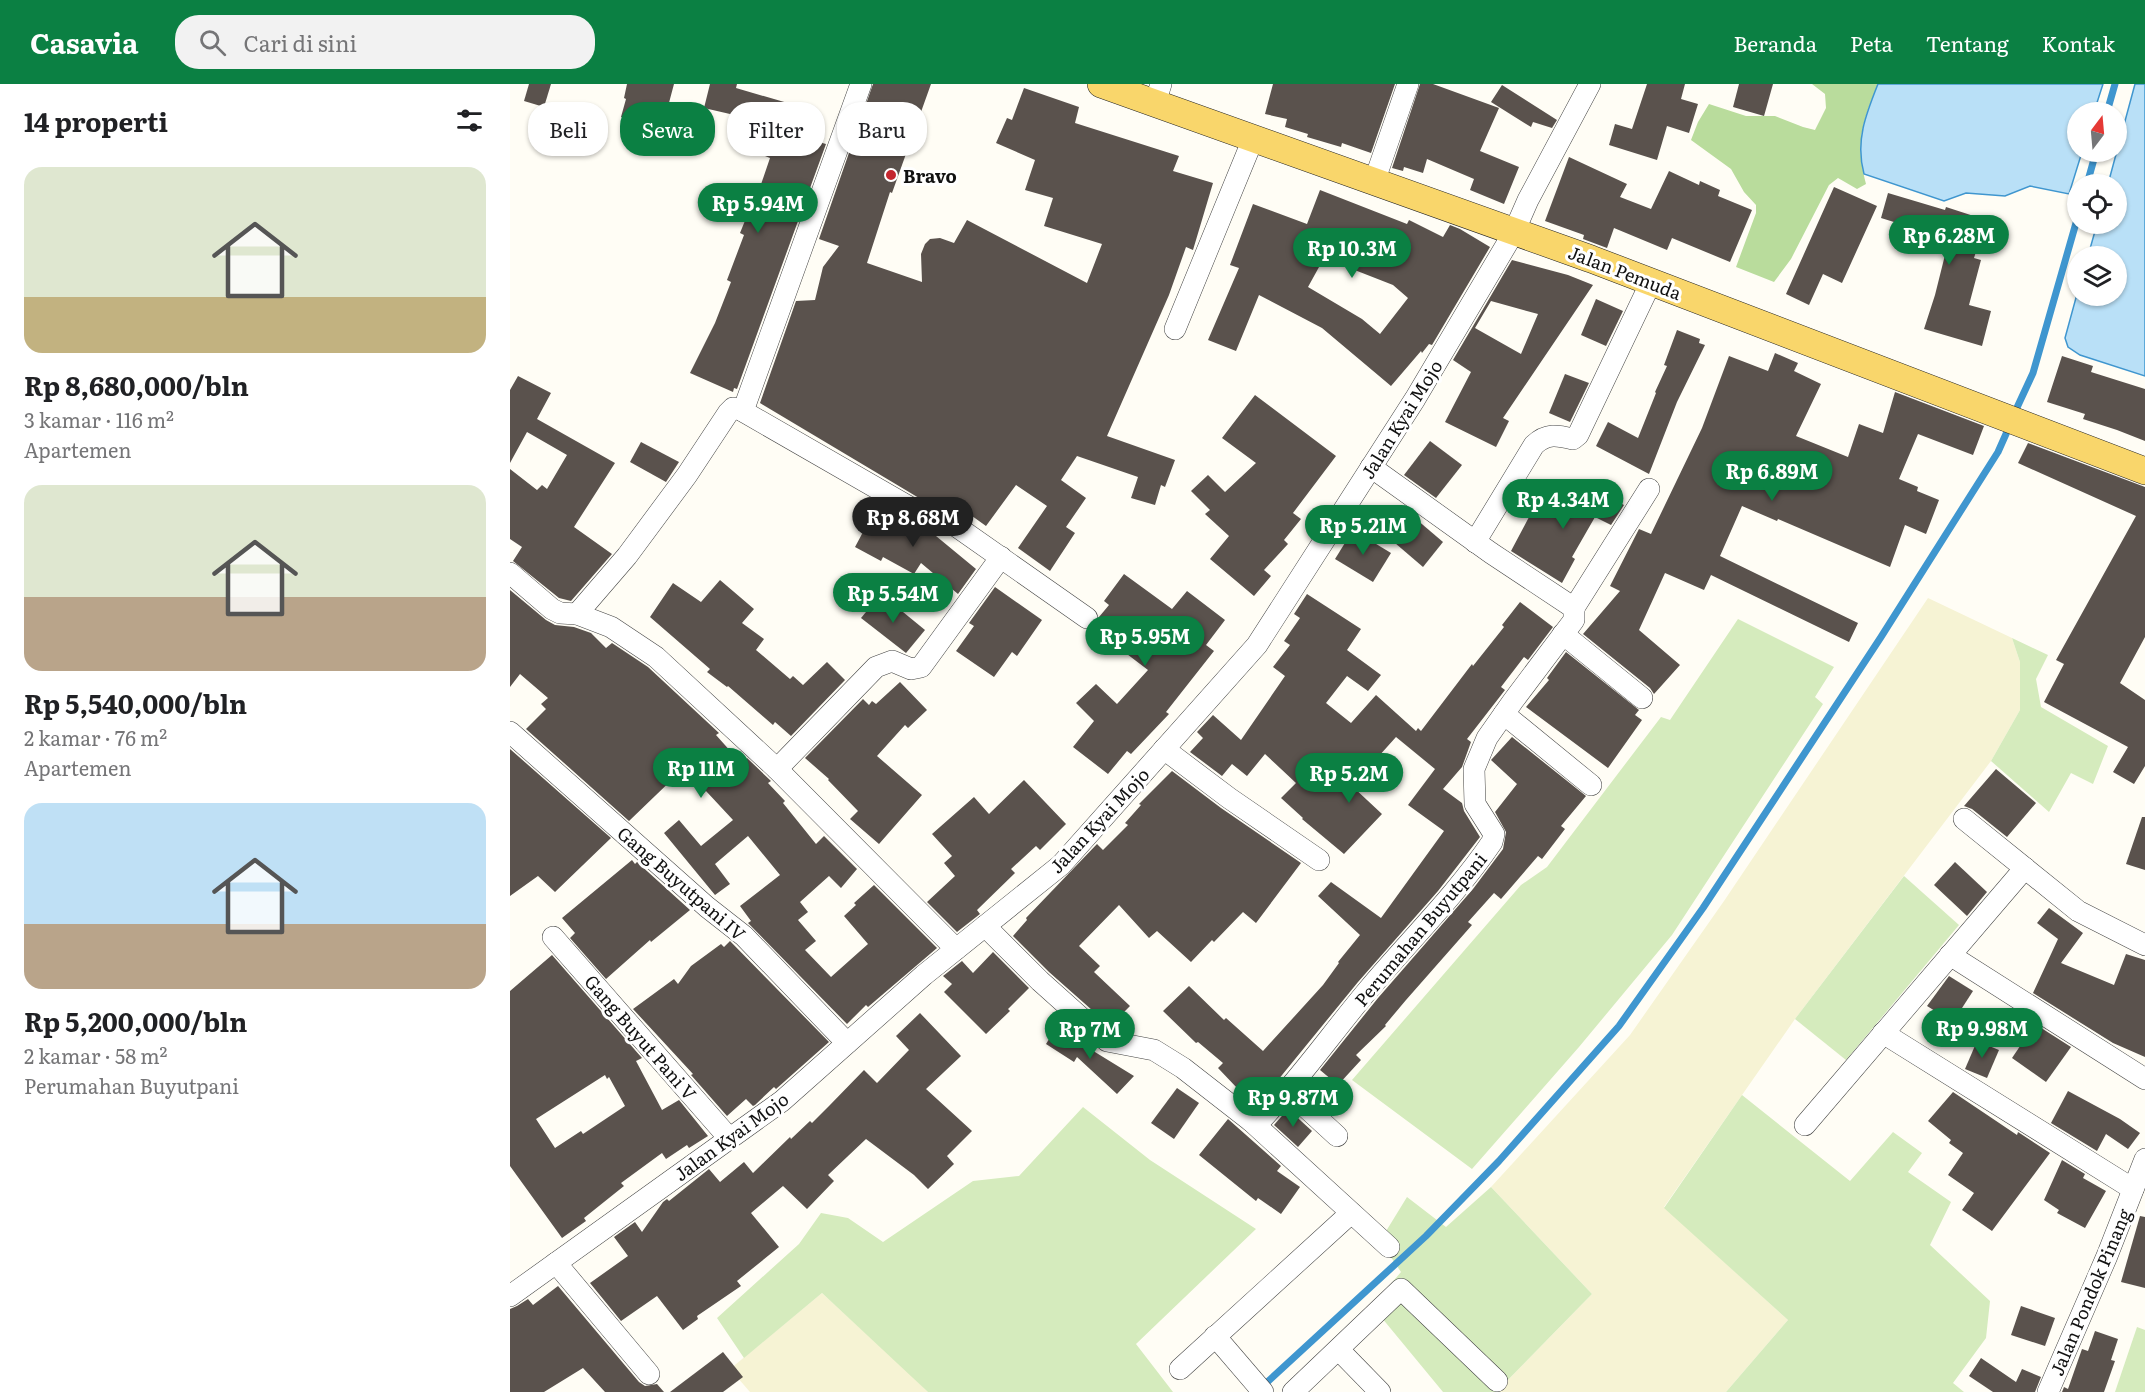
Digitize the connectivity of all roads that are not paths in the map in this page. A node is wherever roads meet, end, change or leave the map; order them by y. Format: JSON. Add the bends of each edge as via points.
{"nodes":[{"id":1,"x":861,"y":84,"type":"edge"},
{"id":2,"x":1101,"y":84,"type":"edge"},
{"id":3,"x":1408,"y":84,"type":"edge"},
{"id":4,"x":1590,"y":84,"type":"edge"},
{"id":5,"x":1158,"y":93,"type":"edge"},
{"id":6,"x":1253,"y":139,"type":"junction"},
{"id":7,"x":1374,"y":182,"type":"junction"},
{"id":8,"x":1514,"y":232,"type":"junction"},
{"id":9,"x":1651,"y":282,"type":"junction"},
{"id":10,"x":1175,"y":329,"type":"dead end"},
{"id":11,"x":743,"y":411,"type":"junction"},
{"id":12,"x":1371,"y":467,"type":"junction"},
{"id":13,"x":2145,"y":471,"type":"edge"},
{"id":14,"x":1649,"y":489,"type":"dead end"},
{"id":15,"x":1475,"y":542,"type":"junction"},
{"id":16,"x":1001,"y":557,"type":"junction"},
{"id":17,"x":510,"y":573,"type":"edge"},
{"id":18,"x":1574,"y":608,"type":"junction"},
{"id":19,"x":577,"y":614,"type":"junction"},
{"id":20,"x":1088,"y":618,"type":"dead end"},
{"id":21,"x":1563,"y":634,"type":"junction"},
{"id":22,"x":1642,"y":698,"type":"dead end"},
{"id":23,"x":1504,"y":714,"type":"junction"},
{"id":24,"x":510,"y":732,"type":"edge"},
{"id":25,"x":1164,"y":749,"type":"junction"},
{"id":26,"x":777,"y":769,"type":"junction"},
{"id":27,"x":1591,"y":785,"type":"dead end"},
{"id":28,"x":1964,"y":819,"type":"dead end"},
{"id":29,"x":1319,"y":860,"type":"dead end"},
{"id":30,"x":2025,"y":868,"type":"junction"},
{"id":31,"x":985,"y":926,"type":"junction"},
{"id":32,"x":553,"y":937,"type":"dead end"},
{"id":33,"x":2145,"y":945,"type":"edge"},
{"id":34,"x":956,"y":949,"type":"junction"},
{"id":35,"x":1950,"y":955,"type":"junction"},
{"id":36,"x":1883,"y":1033,"type":"junction"},
{"id":37,"x":847,"y":1043,"type":"junction"},
{"id":38,"x":2145,"y":1079,"type":"edge"},
{"id":39,"x":1288,"y":1090,"type":"junction"},
{"id":40,"x":1251,"y":1121,"type":"junction"},
{"id":41,"x":1804,"y":1125,"type":"dead end"},
{"id":42,"x":1337,"y":1136,"type":"dead end"},
{"id":43,"x":729,"y":1138,"type":"junction"},
{"id":44,"x":2145,"y":1159,"type":"edge"},
{"id":45,"x":2133,"y":1189,"type":"junction"},
{"id":46,"x":1351,"y":1212,"type":"junction"},
{"id":47,"x":1389,"y":1247,"type":"dead end"},
{"id":48,"x":556,"y":1263,"type":"junction"},
{"id":49,"x":510,"y":1296,"type":"edge"},
{"id":50,"x":1215,"y":1336,"type":"junction"},
{"id":51,"x":1338,"y":1350,"type":"junction"},
{"id":52,"x":1179,"y":1368,"type":"dead end"},
{"id":53,"x":649,"y":1374,"type":"dead end"},
{"id":54,"x":1497,"y":1381,"type":"dead end"},
{"id":55,"x":1258,"y":1386,"type":"edge"},
{"id":56,"x":1293,"y":1392,"type":"edge"},
{"id":57,"x":1380,"y":1392,"type":"edge"},
{"id":58,"x":2048,"y":1392,"type":"edge"}],
"edges":[{"from":1,"to":11,"type":"street"},
{"from":2,"to":5,"type":"main road","name":"Jalan Pemuda"},
{"from":3,"to":7,"type":"street"},
{"from":4,"to":8,"type":"street","name":"Jalan Kyai Mojo"},
{"from":5,"to":6,"type":"main road","name":"Jalan Pemuda"},
{"from":6,"to":7,"type":"main road","name":"Jalan Pemuda"},
{"from":6,"to":10,"type":"street"},
{"from":7,"to":8,"type":"main road","name":"Jalan Pemuda"},
{"from":8,"to":9,"type":"main road","name":"Jalan Pemuda"},
{"from":8,"to":12,"type":"street","name":"Jalan Kyai Mojo"},
{"from":9,"to":13,"type":"main road","name":"Jalan Pemuda"},
{"from":9,"to":15,"type":"street","via":[[1578,435],[1573,439],[1549,435],[1534,445]]},
{"from":11,"to":16,"type":"street","via":[[914,509],[943,517]]},
{"from":11,"to":19,"type":"street","via":[[733,408],[728,413],[627,556]]},
{"from":12,"to":15,"type":"street"},
{"from":12,"to":25,"type":"street","name":"Jalan Kyai Mojo","via":[[1257,645]]},
{"from":14,"to":18,"type":"street","name":"Perumahan Buyutpani"},
{"from":15,"to":18,"type":"street"},
{"from":16,"to":20,"type":"street"},
{"from":16,"to":26,"type":"street","via":[[921,667],[911,669],[892,661],[876,667]]},
{"from":17,"to":19,"type":"street","via":[[552,609]]},
{"from":18,"to":21,"type":"street","name":"Perumahan Buyutpani","via":[[1574,620]]},
{"from":19,"to":26,"type":"street","via":[[612,627],[656,657]]},
{"from":21,"to":22,"type":"street"},
{"from":21,"to":23,"type":"street","name":"Perumahan Buyutpani"},
{"from":23,"to":27,"type":"street"},
{"from":23,"to":39,"type":"street","name":"Perumahan Buyutpani","via":[[1487,738],[1474,769],[1475,804],[1494,834],[1492,842]]},
{"from":24,"to":37,"type":"street","name":"Gang Buyutpani IV","via":[[744,936]]},
{"from":25,"to":29,"type":"street"},
{"from":25,"to":31,"type":"street","name":"Jalan Kyai Mojo","via":[[1061,865]]},
{"from":26,"to":34,"type":"street"},
{"from":28,"to":30,"type":"street"},
{"from":30,"to":33,"type":"street","via":[[2078,911]]},
{"from":30,"to":35,"type":"street"},
{"from":31,"to":34,"type":"street","name":"Jalan Kyai Mojo"},
{"from":31,"to":40,"type":"street","via":[[1107,1041],[1154,1050]]},
{"from":32,"to":43,"type":"street","name":"Gang Buyut Pani V"},
{"from":34,"to":37,"type":"street","name":"Jalan Kyai Mojo"},
{"from":35,"to":36,"type":"street"},
{"from":35,"to":38,"type":"street"},
{"from":36,"to":41,"type":"street"},
{"from":36,"to":45,"type":"street"},
{"from":37,"to":43,"type":"street","name":"Jalan Kyai Mojo","via":[[782,1101]]},
{"from":39,"to":40,"type":"street","name":"Perumahan Buyutpani","via":[[1260,1121]]},
{"from":39,"to":42,"type":"street"},
{"from":40,"to":46,"type":"street"},
{"from":43,"to":48,"type":"street","name":"Jalan Kyai Mojo"},
{"from":44,"to":45,"type":"street","name":"Jalan Pondok Pinang"},
{"from":45,"to":58,"type":"street","name":"Jalan Pondok Pinang"},
{"from":46,"to":47,"type":"street"},
{"from":46,"to":50,"type":"street"},
{"from":48,"to":49,"type":"street","name":"Jalan Kyai Mojo"},
{"from":48,"to":53,"type":"street"},
{"from":50,"to":52,"type":"street"},
{"from":50,"to":55,"type":"street"},
{"from":51,"to":54,"type":"street","via":[[1401,1289]]},
{"from":51,"to":56,"type":"street"},
{"from":51,"to":57,"type":"street"}]}
